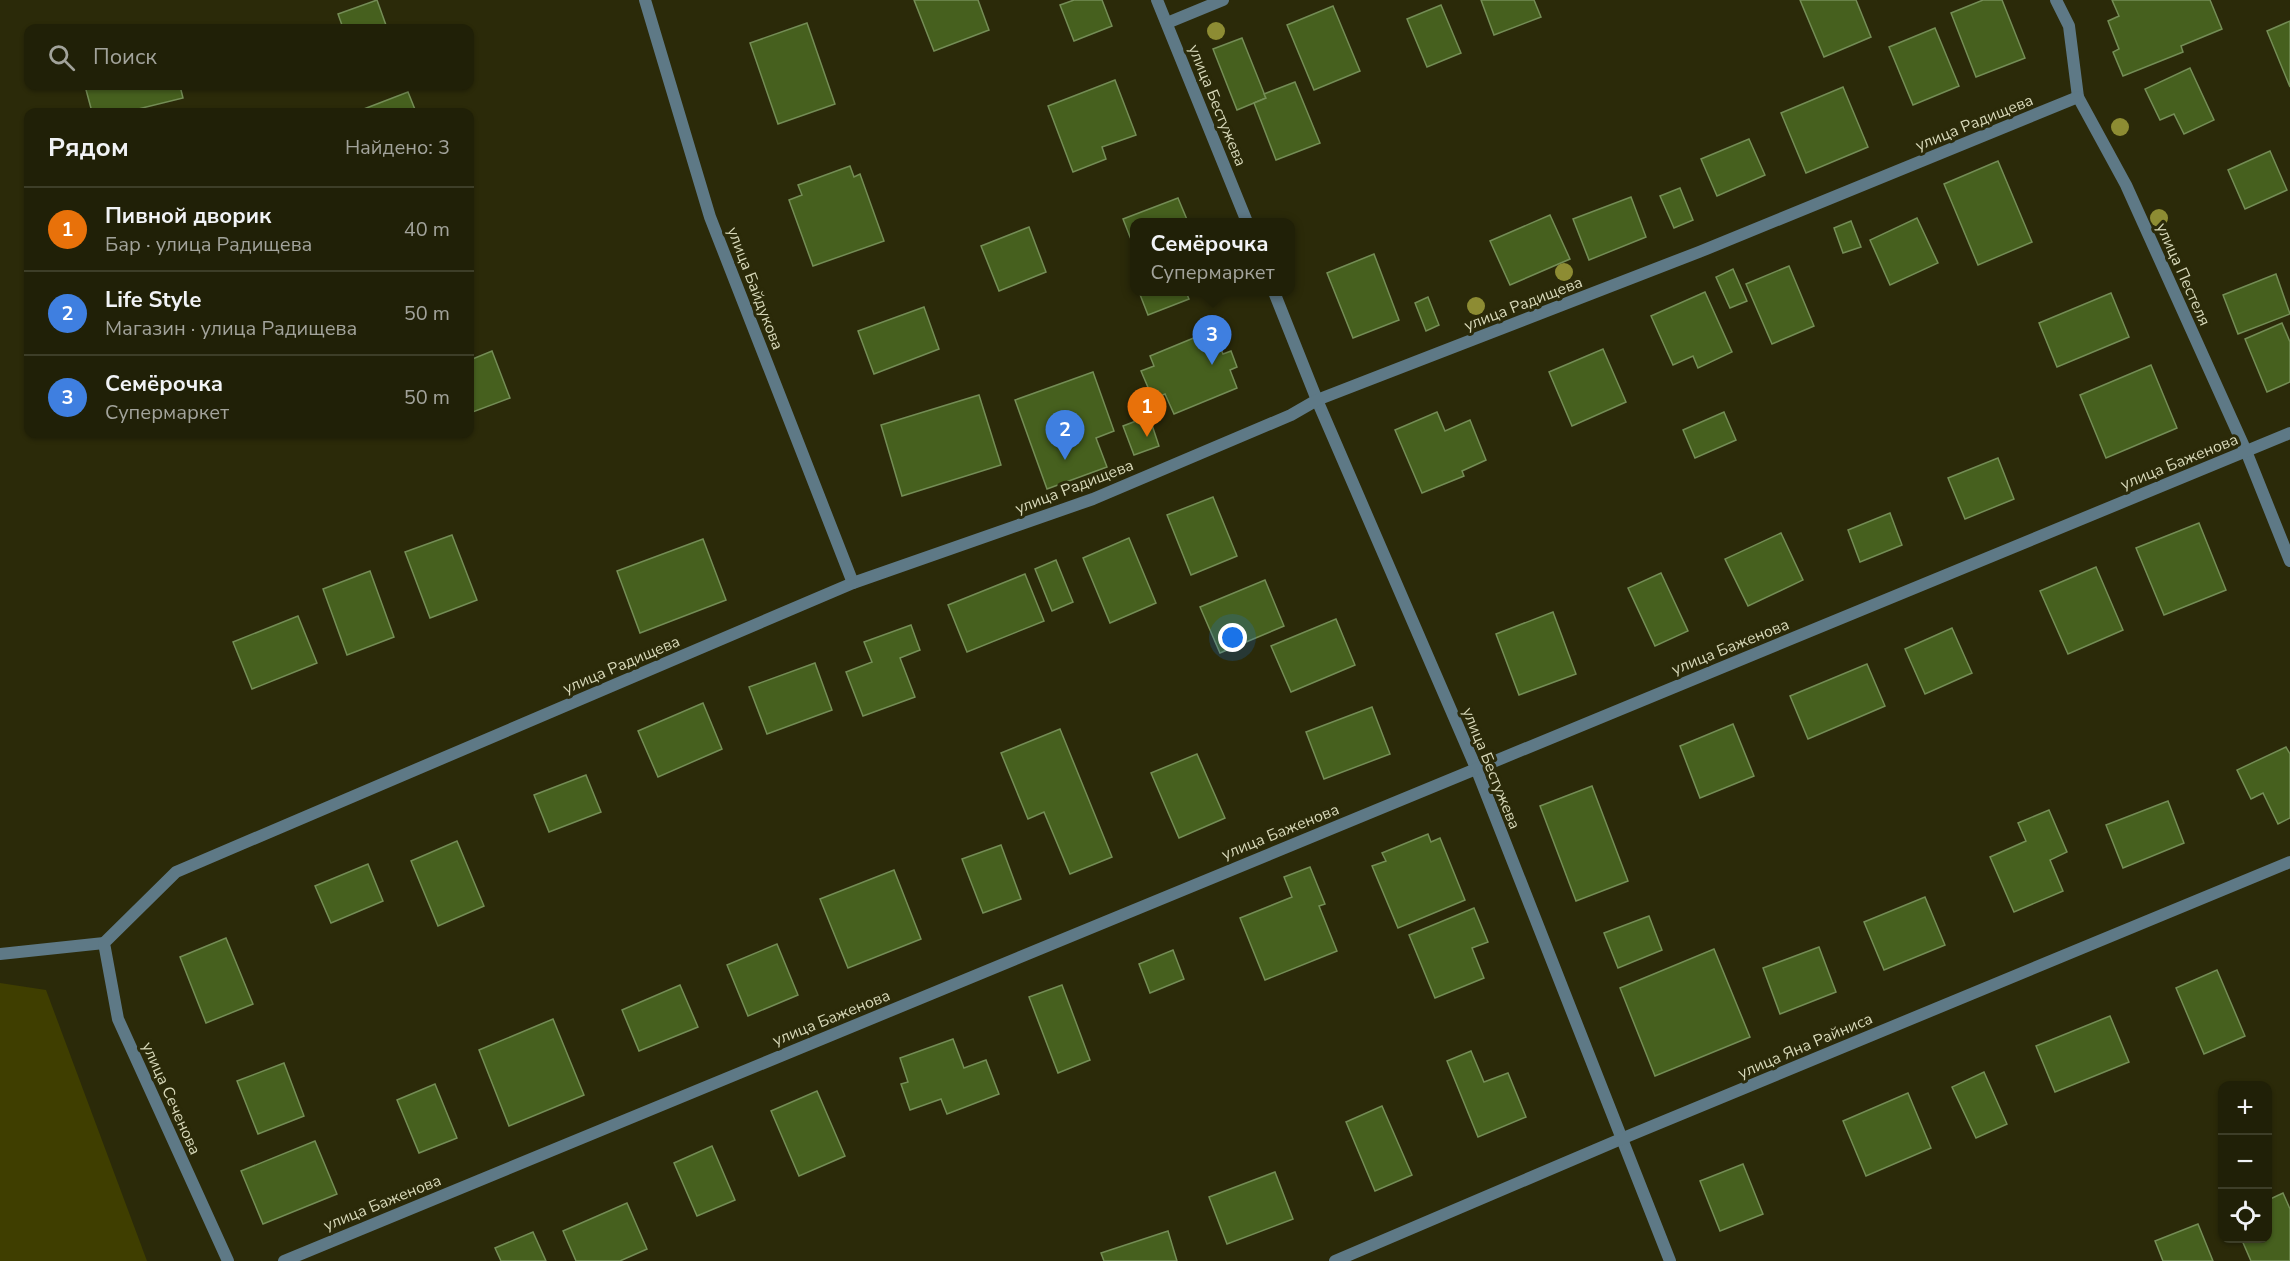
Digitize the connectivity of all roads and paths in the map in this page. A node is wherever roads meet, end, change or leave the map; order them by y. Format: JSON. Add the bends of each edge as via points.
{"nodes":[{"id":1,"x":645,"y":0,"type":"edge"},
{"id":2,"x":1157,"y":0,"type":"edge"},
{"id":3,"x":1223,"y":0,"type":"edge"},
{"id":4,"x":2056,"y":0,"type":"edge"},
{"id":5,"x":1167,"y":23,"type":"junction"},
{"id":6,"x":2078,"y":97,"type":"junction"},
{"id":7,"x":1245,"y":218,"type":"edge"},
{"id":8,"x":1276,"y":296,"type":"edge"},
{"id":9,"x":1317,"y":400,"type":"junction"},
{"id":10,"x":2290,"y":433,"type":"edge"},
{"id":11,"x":2246,"y":451,"type":"junction"},
{"id":12,"x":2290,"y":561,"type":"edge"},
{"id":13,"x":853,"y":583,"type":"junction"},
{"id":14,"x":1476,"y":768,"type":"junction"},
{"id":15,"x":2290,"y":861,"type":"edge"},
{"id":16,"x":104,"y":943,"type":"junction"},
{"id":17,"x":0,"y":954,"type":"edge"},
{"id":18,"x":1621,"y":1139,"type":"junction"},
{"id":19,"x":228,"y":1261,"type":"edge"},
{"id":20,"x":284,"y":1261,"type":"edge"},
{"id":21,"x":1335,"y":1261,"type":"edge"},
{"id":22,"x":1670,"y":1261,"type":"edge"}],
"edges":[{"from":1,"to":13,"type":"street","name":"улица Байдукова","via":[[710,217]]},
{"from":2,"to":5,"type":"street","name":"улица Бестужева"},
{"from":3,"to":5,"type":"street"},
{"from":4,"to":6,"type":"street","name":"улица Пестеля","via":[[2068,26]]},
{"from":5,"to":7,"type":"street","name":"улица Бестужева"},
{"from":6,"to":9,"type":"street","name":"улица Радищева","via":[[1699,252]]},
{"from":6,"to":11,"type":"street","name":"улица Пестеля","via":[[2126,185]]},
{"from":8,"to":9,"type":"street","name":"улица Бестужева"},
{"from":9,"to":13,"type":"street","name":"улица Радищева","via":[[1291,415],[1093,499]]},
{"from":9,"to":14,"type":"street","name":"улица Бестужева"},
{"from":10,"to":11,"type":"street","name":"улица Баженова"},
{"from":11,"to":12,"type":"street","name":"улица Пестеля"},
{"from":11,"to":14,"type":"street","name":"улица Баженова"},
{"from":13,"to":16,"type":"street","name":"улица Радищева","via":[[176,872]]},
{"from":14,"to":18,"type":"street","name":"улица Бестужева"},
{"from":14,"to":20,"type":"street","name":"улица Баженова"},
{"from":15,"to":18,"type":"street","name":"улица Яна Райниса"},
{"from":16,"to":17,"type":"street"},
{"from":16,"to":19,"type":"street","name":"улица Сеченова","via":[[118,1019]]},
{"from":18,"to":21,"type":"street","name":"улица Яна Райниса"},
{"from":18,"to":22,"type":"street","name":"улица Бестужева"}]}
